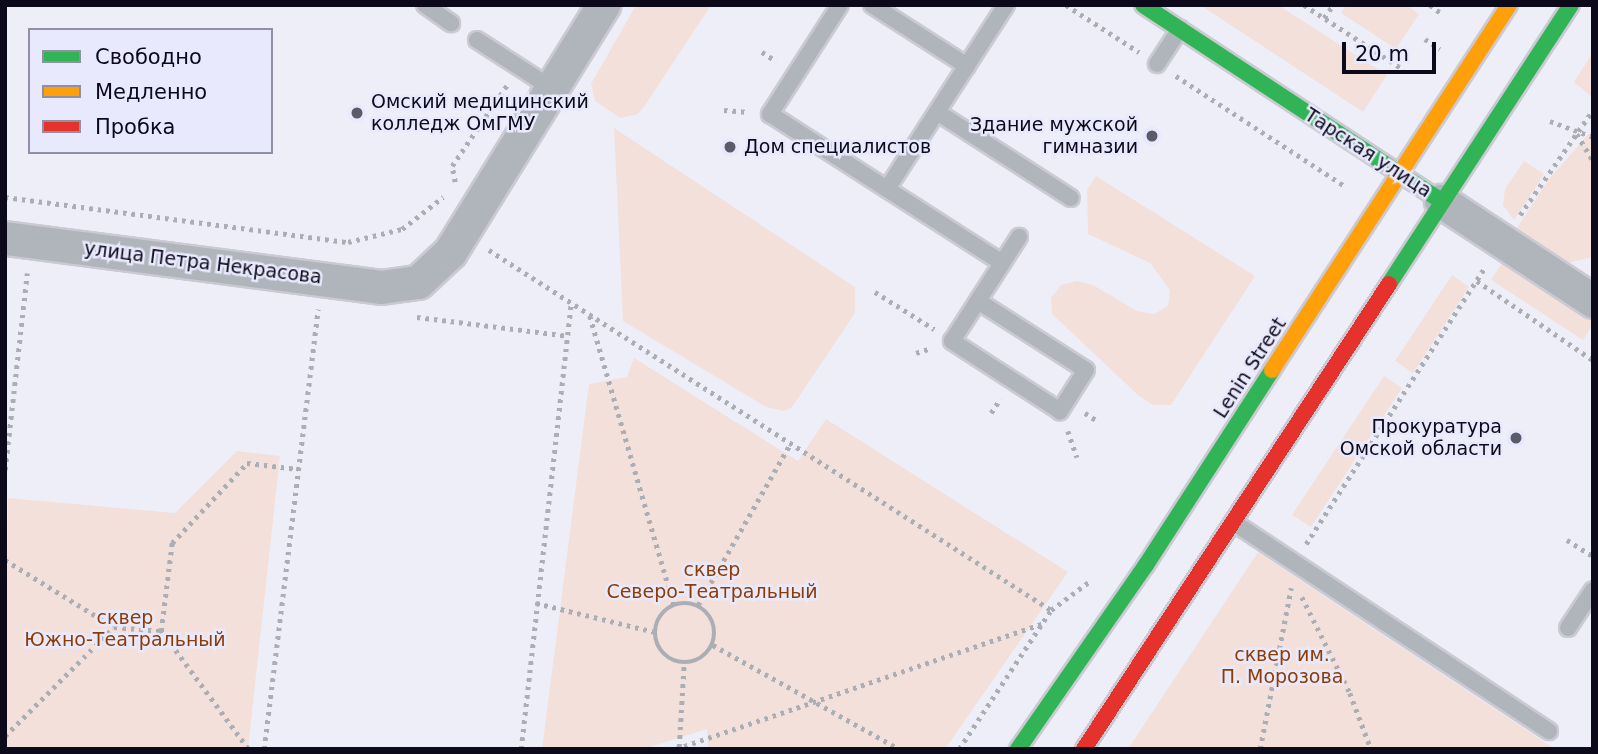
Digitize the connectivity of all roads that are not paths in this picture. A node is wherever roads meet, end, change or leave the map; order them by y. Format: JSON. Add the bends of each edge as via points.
{"nodes":[{"id":1,"x":425,"y":5,"type":"edge"},
{"id":2,"x":603,"y":5,"type":"edge"},
{"id":3,"x":840,"y":5,"type":"edge"},
{"id":4,"x":873,"y":5,"type":"edge"},
{"id":5,"x":1006,"y":5,"type":"edge"},
{"id":6,"x":1143,"y":5,"type":"edge"},
{"id":7,"x":1510,"y":5,"type":"edge"},
{"id":8,"x":1571,"y":5,"type":"edge"},
{"id":9,"x":450,"y":23,"type":"dead end"},
{"id":10,"x":1180,"y":29,"type":"junction"},
{"id":11,"x":477,"y":40,"type":"dead end"},
{"id":12,"x":1157,"y":64,"type":"road end"},
{"id":13,"x":967,"y":66,"type":"junction"},
{"id":14,"x":550,"y":87,"type":"junction"},
{"id":15,"x":937,"y":111,"type":"junction"},
{"id":16,"x":1400,"y":173,"type":"junction"},
{"id":17,"x":887,"y":189,"type":"junction"},
{"id":18,"x":1070,"y":198,"type":"dead end"},
{"id":19,"x":1441,"y":201,"type":"junction"},
{"id":20,"x":1019,"y":237,"type":"dead end"},
{"id":21,"x":5,"y":238,"type":"edge"},
{"id":22,"x":1002,"y":263,"type":"junction"},
{"id":23,"x":978,"y":301,"type":"junction"},
{"id":24,"x":1593,"y":301,"type":"edge"},
{"id":25,"x":1227,"y":518,"type":"junction"},
{"id":26,"x":1593,"y":590,"type":"edge"},
{"id":27,"x":1568,"y":628,"type":"dead end"},
{"id":28,"x":1549,"y":731,"type":"dead end"},
{"id":29,"x":1018,"y":749,"type":"edge"},
{"id":30,"x":1084,"y":749,"type":"edge"}],
"edges":[{"from":1,"to":9,"type":"lane"},
{"from":2,"to":14,"type":"street"},
{"from":3,"to":17,"type":"lane","via":[[770,114]]},
{"from":4,"to":13,"type":"lane"},
{"from":5,"to":13,"type":"lane"},
{"from":6,"to":10,"type":"main road","name":"Тарская улица"},
{"from":7,"to":16,"type":"main road","name":"Lenin Street"},
{"from":8,"to":19,"type":"main road"},
{"from":10,"to":12,"type":"lane"},
{"from":10,"to":16,"type":"main road","name":"Тарская улица"},
{"from":11,"to":14,"type":"lane"},
{"from":13,"to":15,"type":"lane"},
{"from":14,"to":21,"type":"street","name":"улица Петра Некрасова","via":[[450,252],[433,272],[400,286]]},
{"from":15,"to":17,"type":"lane"},
{"from":15,"to":18,"type":"lane"},
{"from":16,"to":19,"type":"main road","name":"Тарская улица"},
{"from":16,"to":29,"type":"main road","name":"Lenin Street","via":[[1197,499]]},
{"from":17,"to":22,"type":"lane"},
{"from":19,"to":24,"type":"street","name":"Тарская улица"},
{"from":19,"to":25,"type":"main road"},
{"from":20,"to":22,"type":"lane"},
{"from":22,"to":23,"type":"lane"},
{"from":23,"to":23,"type":"lane","via":[[1086,370],[1060,411],[951,341]]},
{"from":25,"to":28,"type":"lane"},
{"from":25,"to":30,"type":"main road"},
{"from":26,"to":27,"type":"lane"}]}
